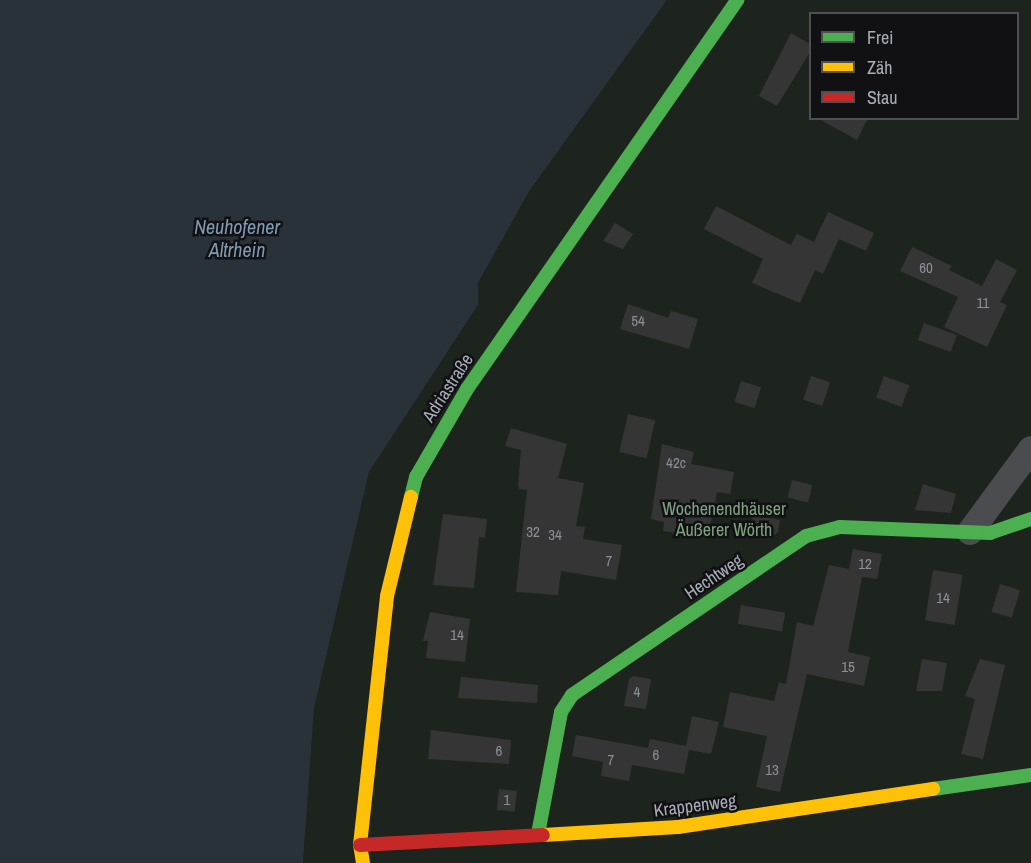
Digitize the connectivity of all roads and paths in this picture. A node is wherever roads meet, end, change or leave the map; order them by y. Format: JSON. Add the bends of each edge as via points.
{"nodes":[{"id":1,"x":737,"y":0,"type":"edge"},
{"id":2,"x":1031,"y":448,"type":"edge"},
{"id":3,"x":1031,"y":519,"type":"edge"},
{"id":4,"x":970,"y":532,"type":"junction"},
{"id":5,"x":1031,"y":775,"type":"edge"},
{"id":6,"x":538,"y":834,"type":"junction"},
{"id":7,"x":360,"y":845,"type":"junction"},
{"id":8,"x":363,"y":863,"type":"edge"}],
"edges":[{"from":1,"to":7,"type":"street","name":"Adriastraße","via":[[467,389],[416,477],[387,596]]},
{"from":2,"to":4,"type":"street"},
{"from":3,"to":4,"type":"street","name":"Hechtweg","via":[[990,533]]},
{"from":4,"to":6,"type":"street","name":"Hechtweg","via":[[823,529],[806,536],[589,682],[572,695],[561,712]]},
{"from":5,"to":6,"type":"street","name":"Krappenweg","via":[[678,827]]},
{"from":6,"to":7,"type":"street","name":"Krappenweg"},
{"from":7,"to":8,"type":"street","name":"Adriastraße"}]}
